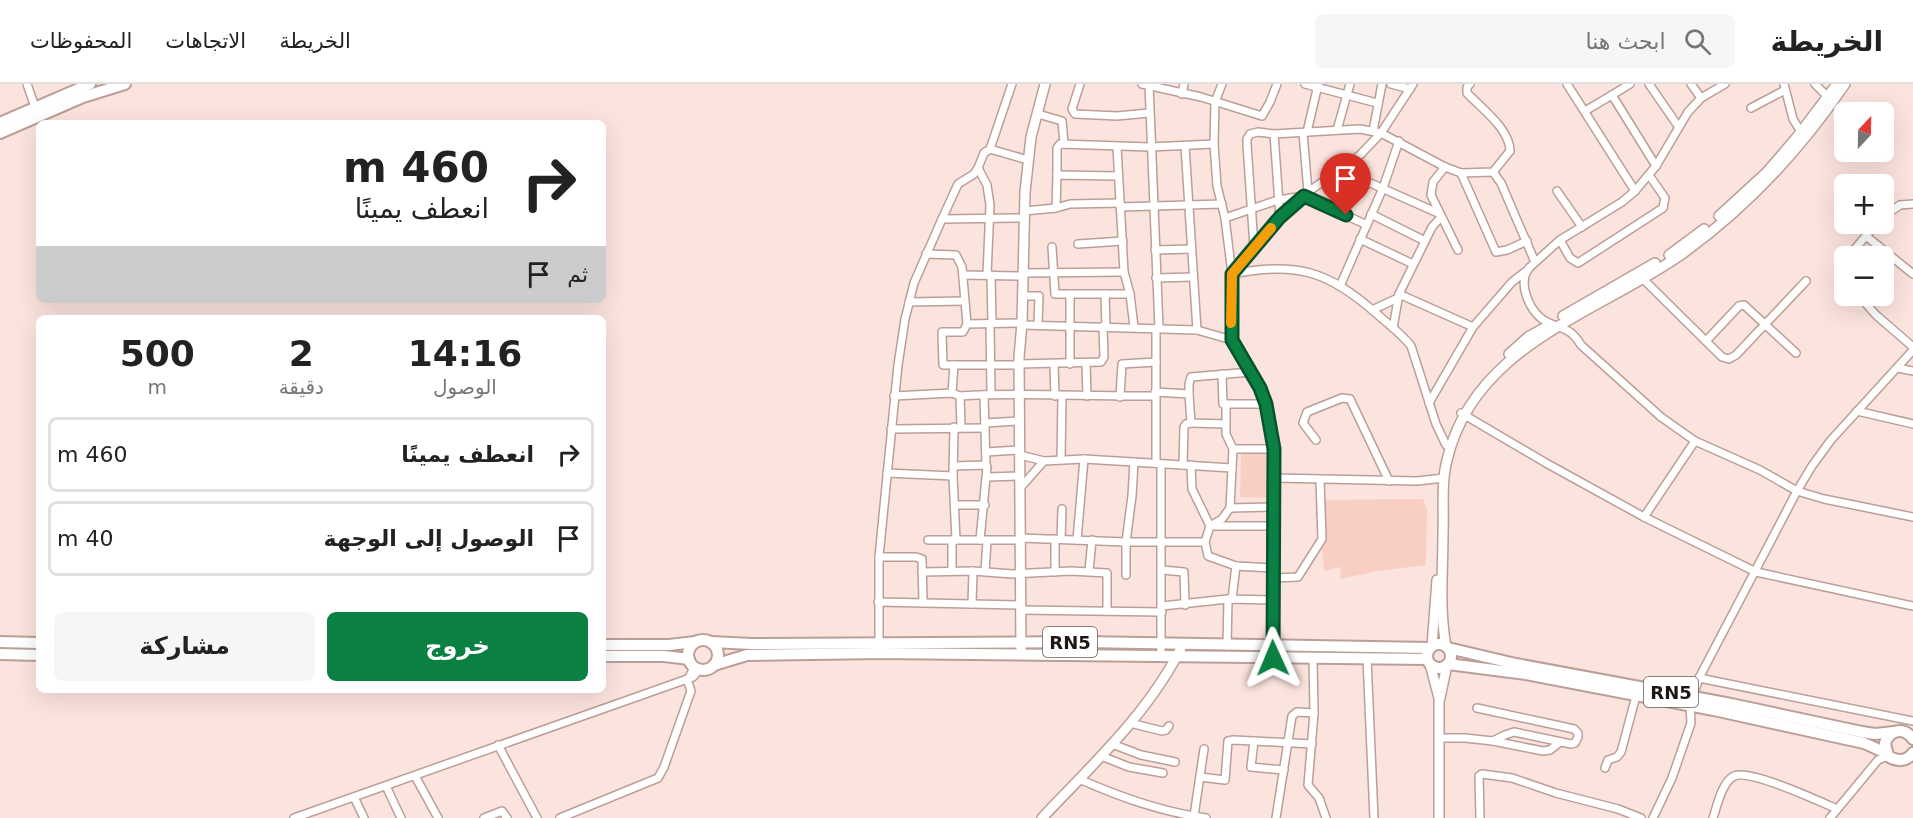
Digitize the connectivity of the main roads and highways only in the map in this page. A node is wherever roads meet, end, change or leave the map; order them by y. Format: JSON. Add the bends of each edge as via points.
{"nodes":[{"id":1,"x":125,"y":84,"type":"edge"},
{"id":2,"x":1045,"y":84,"type":"edge"},
{"id":3,"x":1837,"y":84,"type":"edge"},
{"id":4,"x":1845,"y":84,"type":"edge"},
{"id":5,"x":95,"y":86,"type":"edge"},
{"id":6,"x":1830,"y":99,"type":"junction"},
{"id":7,"x":37,"y":111,"type":"junction"},
{"id":8,"x":0,"y":123,"type":"edge"},
{"id":9,"x":0,"y":133,"type":"edge"},
{"id":10,"x":1554,"y":326,"type":"junction"},
{"id":11,"x":1463,"y":414,"type":"junction"},
{"id":12,"x":1442,"y":479,"type":"junction"},
{"id":13,"x":0,"y":642,"type":"edge"},
{"id":14,"x":695,"y":642,"type":"junction"},
{"id":15,"x":711,"y":642,"type":"junction"},
{"id":16,"x":1021,"y":642,"type":"junction"},
{"id":17,"x":36,"y":643,"type":"edge"},
{"id":18,"x":1183,"y":644,"type":"junction"},
{"id":19,"x":606,"y":645,"type":"edge"},
{"id":20,"x":1447,"y":647,"type":"junction"},
{"id":21,"x":1161,"y":649,"type":"junction"},
{"id":22,"x":0,"y":654,"type":"edge"},
{"id":23,"x":1021,"y":654,"type":"junction"},
{"id":24,"x":1430,"y":654,"type":"junction"},
{"id":25,"x":36,"y":655,"type":"edge"},
{"id":26,"x":606,"y":656,"type":"edge"},
{"id":27,"x":1178,"y":656,"type":"junction"},
{"id":28,"x":1448,"y":664,"type":"junction"},
{"id":29,"x":694,"y":665,"type":"junction"},
{"id":30,"x":714,"y":665,"type":"junction"},
{"id":31,"x":1440,"y":700,"type":"junction"},
{"id":32,"x":1691,"y":701,"type":"junction"},
{"id":33,"x":1906,"y":732,"type":"edge"},
{"id":34,"x":1887,"y":754,"type":"junction"},
{"id":35,"x":1912,"y":755,"type":"edge"},
{"id":36,"x":1042,"y":818,"type":"edge"},
{"id":37,"x":1439,"y":818,"type":"edge"}],
"edges":[{"from":1,"to":5,"type":"main road"},
{"from":2,"to":16,"type":"main road","via":[[1028,160],[1024,215],[1019,364]]},
{"from":3,"to":6,"type":"main road"},
{"from":4,"to":6,"type":"main road"},
{"from":5,"to":7,"type":"main road"},
{"from":6,"to":10,"type":"main road","via":[[1767,172],[1705,229]]},
{"from":6,"to":10,"type":"main road","via":[[1782,165],[1696,243]]},
{"from":7,"to":8,"type":"main road"},
{"from":7,"to":9,"type":"main road"},
{"from":10,"to":11,"type":"main road","via":[[1511,358]]},
{"from":11,"to":12,"type":"main road"},
{"from":11,"to":12,"type":"main road","via":[[1446,445]]},
{"from":12,"to":20,"type":"main road","via":[[1442,615]]},
{"from":12,"to":24,"type":"main road"},
{"from":13,"to":17,"type":"main road"},
{"from":14,"to":15,"type":"main road","number":"RN5"},
{"from":14,"to":19,"type":"main road","number":"RN5"},
{"from":14,"to":29,"type":"main road","via":[[689,649]]},
{"from":15,"to":16,"type":"main road","number":"RN5"},
{"from":15,"to":30,"type":"main road","via":[[718,652]]},
{"from":16,"to":21,"type":"main road","number":"RN5"},
{"from":16,"to":23,"type":"main road"},
{"from":18,"to":21,"type":"main road","number":"RN5"},
{"from":18,"to":24,"type":"main road","number":"RN5"},
{"from":18,"to":27,"type":"main road"},
{"from":20,"to":24,"type":"main road","via":[[1439,644]]},
{"from":20,"to":28,"type":"main road","via":[[1451,658]]},
{"from":20,"to":32,"type":"main road","number":"RN5"},
{"from":21,"to":23,"type":"main road","number":"RN5"},
{"from":21,"to":27,"type":"main road","number":"RN5"},
{"from":22,"to":25,"type":"main road"},
{"from":23,"to":30,"type":"main road","number":"RN5","via":[[759,654]]},
{"from":24,"to":27,"type":"main road","number":"RN5","via":[[1367,659]]},
{"from":24,"to":28,"type":"main road","via":[[1437,668]]},
{"from":24,"to":31,"type":"main road"},
{"from":26,"to":29,"type":"main road","number":"RN5","via":[[664,656]]},
{"from":27,"to":36,"type":"main road","via":[[1131,723]]},
{"from":28,"to":31,"type":"main road"},
{"from":28,"to":32,"type":"main road","number":"RN5","via":[[1526,674],[1636,696]]},
{"from":29,"to":30,"type":"main road","number":"RN5"},
{"from":31,"to":37,"type":"main road"},
{"from":32,"to":33,"type":"main road","number":"RN5","via":[[1875,734]]},
{"from":32,"to":34,"type":"main road","number":"RN5","via":[[1856,741]]},
{"from":33,"to":34,"type":"main road","number":"RN5","via":[[1889,735],[1885,743]]},
{"from":34,"to":35,"type":"main road","number":"RN5","via":[[1901,761]]}]}
